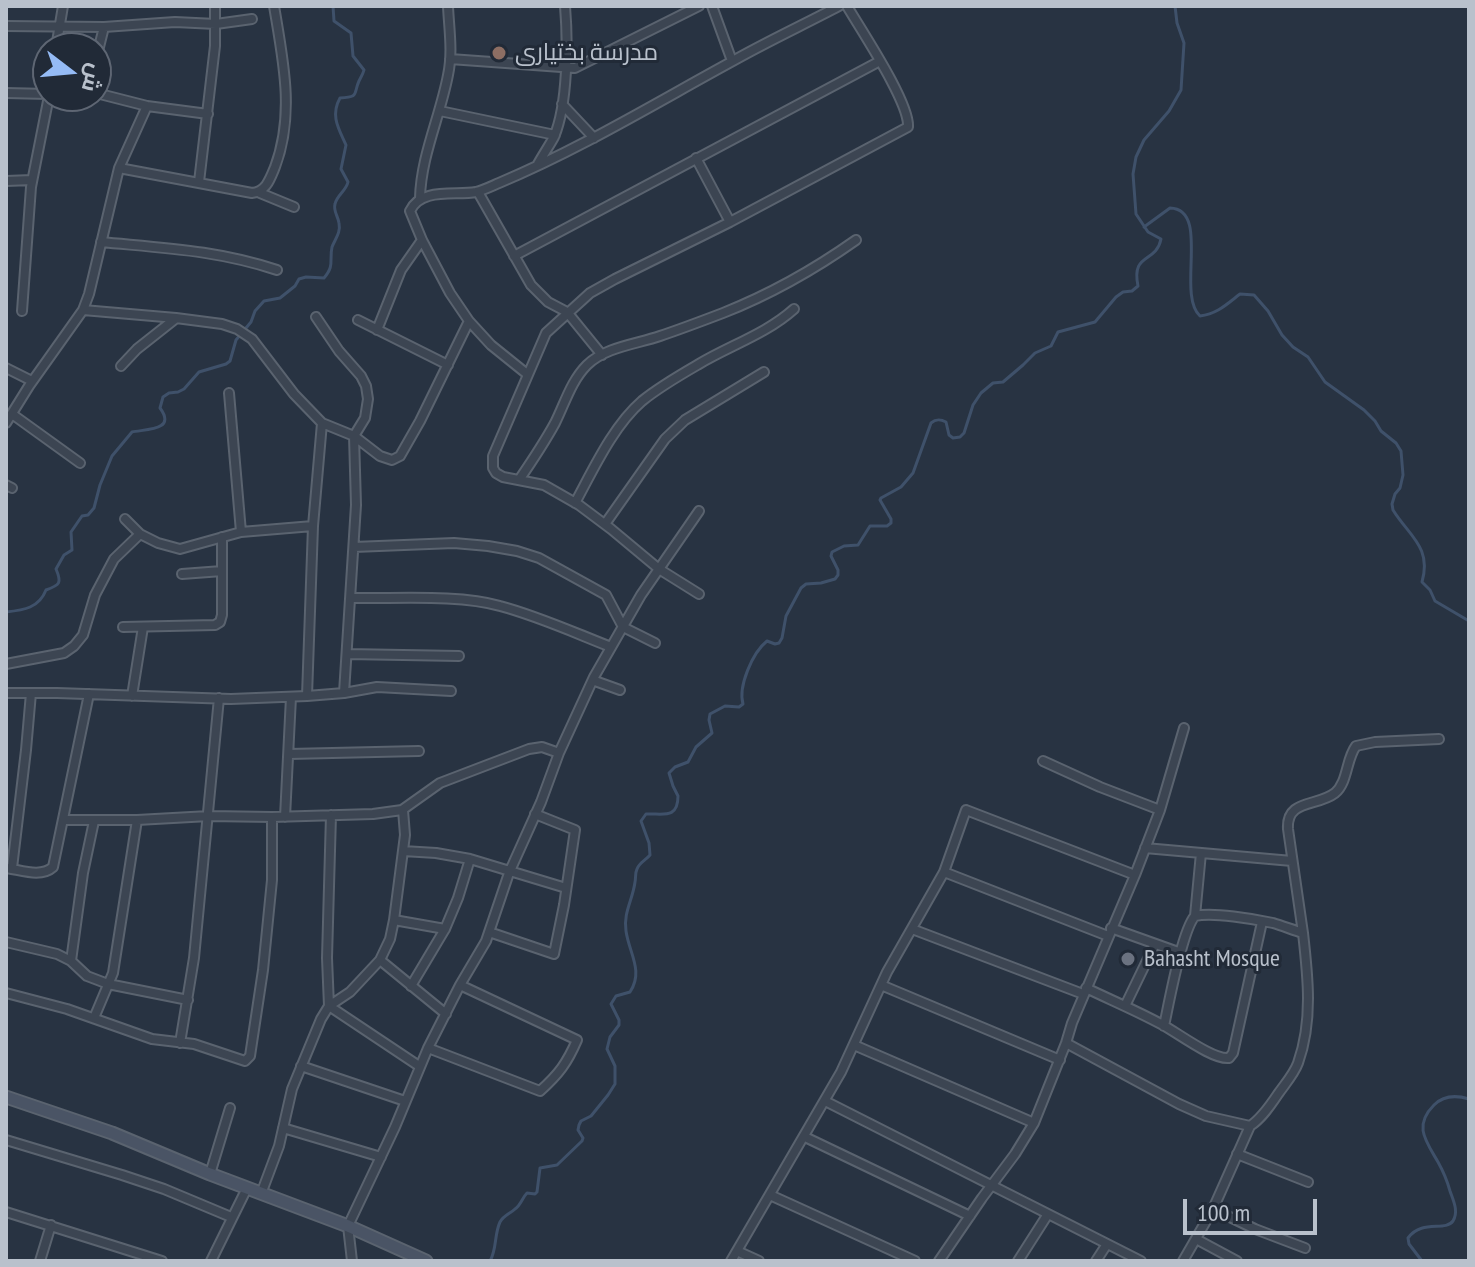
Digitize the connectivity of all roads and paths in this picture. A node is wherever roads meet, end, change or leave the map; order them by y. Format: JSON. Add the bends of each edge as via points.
{"nodes":[{"id":1,"x":63,"y":6,"type":"edge"},
{"id":2,"x":215,"y":6,"type":"edge"},
{"id":3,"x":274,"y":6,"type":"edge"},
{"id":4,"x":448,"y":6,"type":"edge"},
{"id":5,"x":565,"y":6,"type":"edge"},
{"id":6,"x":699,"y":6,"type":"edge"},
{"id":7,"x":712,"y":6,"type":"edge"},
{"id":8,"x":839,"y":6,"type":"edge"},
{"id":9,"x":847,"y":6,"type":"edge"},
{"id":10,"x":252,"y":19,"type":"dead end"},
{"id":11,"x":216,"y":24,"type":"junction"},
{"id":12,"x":6,"y":26,"type":"edge"},
{"id":13,"x":60,"y":26,"type":"junction"},
{"id":14,"x":104,"y":27,"type":"junction"},
{"id":15,"x":59,"y":32,"type":"edge"},
{"id":16,"x":103,"y":32,"type":"edge"},
{"id":17,"x":450,"y":59,"type":"junction"},
{"id":18,"x":732,"y":61,"type":"junction"},
{"id":19,"x":880,"y":61,"type":"junction"},
{"id":20,"x":566,"y":67,"type":"junction"},
{"id":21,"x":6,"y":93,"type":"edge"},
{"id":22,"x":32,"y":94,"type":"edge"},
{"id":23,"x":112,"y":97,"type":"edge"},
{"id":24,"x":562,"y":104,"type":"junction"},
{"id":25,"x":147,"y":106,"type":"junction"},
{"id":26,"x":440,"y":111,"type":"junction"},
{"id":27,"x":45,"y":112,"type":"edge"},
{"id":28,"x":208,"y":114,"type":"junction"},
{"id":29,"x":555,"y":135,"type":"junction"},
{"id":30,"x":594,"y":138,"type":"junction"},
{"id":31,"x":696,"y":158,"type":"junction"},
{"id":32,"x":537,"y":165,"type":"junction"},
{"id":33,"x":119,"y":168,"type":"junction"},
{"id":34,"x":32,"y":180,"type":"junction"},
{"id":35,"x":6,"y":181,"type":"edge"},
{"id":36,"x":199,"y":182,"type":"junction"},
{"id":37,"x":478,"y":192,"type":"junction"},
{"id":38,"x":260,"y":193,"type":"junction"},
{"id":39,"x":420,"y":198,"type":"junction"},
{"id":40,"x":294,"y":207,"type":"dead end"},
{"id":41,"x":730,"y":222,"type":"junction"},
{"id":42,"x":422,"y":240,"type":"junction"},
{"id":43,"x":856,"y":240,"type":"dead end"},
{"id":44,"x":101,"y":242,"type":"junction"},
{"id":45,"x":514,"y":256,"type":"junction"},
{"id":46,"x":277,"y":270,"type":"dead end"},
{"id":47,"x":794,"y":309,"type":"dead end"},
{"id":48,"x":83,"y":310,"type":"junction"},
{"id":49,"x":22,"y":311,"type":"dead end"},
{"id":50,"x":567,"y":312,"type":"junction"},
{"id":51,"x":316,"y":317,"type":"dead end"},
{"id":52,"x":176,"y":318,"type":"junction"},
{"id":53,"x":358,"y":320,"type":"dead end"},
{"id":54,"x":469,"y":321,"type":"junction"},
{"id":55,"x":377,"y":330,"type":"junction"},
{"id":56,"x":602,"y":355,"type":"junction"},
{"id":57,"x":448,"y":365,"type":"junction"},
{"id":58,"x":121,"y":366,"type":"dead end"},
{"id":59,"x":6,"y":368,"type":"edge"},
{"id":60,"x":764,"y":372,"type":"dead end"},
{"id":61,"x":527,"y":374,"type":"junction"},
{"id":62,"x":32,"y":381,"type":"junction"},
{"id":63,"x":229,"y":393,"type":"dead end"},
{"id":64,"x":12,"y":414,"type":"junction"},
{"id":65,"x":6,"y":423,"type":"edge"},
{"id":66,"x":322,"y":423,"type":"junction"},
{"id":67,"x":354,"y":436,"type":"junction"},
{"id":68,"x":80,"y":463,"type":"dead end"},
{"id":69,"x":519,"y":480,"type":"junction"},
{"id":70,"x":575,"y":503,"type":"junction"},
{"id":71,"x":699,"y":511,"type":"dead end"},
{"id":72,"x":125,"y":519,"type":"dead end"},
{"id":73,"x":605,"y":524,"type":"junction"},
{"id":74,"x":313,"y":526,"type":"junction"},
{"id":75,"x":241,"y":532,"type":"junction"},
{"id":76,"x":140,"y":534,"type":"junction"},
{"id":77,"x":222,"y":537,"type":"junction"},
{"id":78,"x":354,"y":547,"type":"junction"},
{"id":79,"x":659,"y":569,"type":"junction"},
{"id":80,"x":222,"y":571,"type":"junction"},
{"id":81,"x":182,"y":574,"type":"dead end"},
{"id":82,"x":699,"y":594,"type":"dead end"},
{"id":83,"x":351,"y":598,"type":"junction"},
{"id":84,"x":123,"y":627,"type":"dead end"},
{"id":85,"x":143,"y":627,"type":"junction"},
{"id":86,"x":623,"y":627,"type":"junction"},
{"id":87,"x":655,"y":643,"type":"dead end"},
{"id":88,"x":611,"y":647,"type":"junction"},
{"id":89,"x":347,"y":654,"type":"junction"},
{"id":90,"x":459,"y":656,"type":"dead end"},
{"id":91,"x":6,"y":664,"type":"edge"},
{"id":92,"x":594,"y":677,"type":"junction"},
{"id":93,"x":620,"y":690,"type":"dead end"},
{"id":94,"x":451,"y":691,"type":"dead end"},
{"id":95,"x":6,"y":693,"type":"edge"},
{"id":96,"x":31,"y":693,"type":"junction"},
{"id":97,"x":344,"y":693,"type":"junction"},
{"id":98,"x":89,"y":694,"type":"junction"},
{"id":99,"x":132,"y":696,"type":"junction"},
{"id":100,"x":307,"y":696,"type":"junction"},
{"id":101,"x":291,"y":697,"type":"junction"},
{"id":102,"x":219,"y":698,"type":"junction"},
{"id":103,"x":1184,"y":728,"type":"dead end"},
{"id":104,"x":1439,"y":739,"type":"dead end"},
{"id":105,"x":419,"y":751,"type":"dead end"},
{"id":106,"x":559,"y":753,"type":"junction"},
{"id":107,"x":289,"y":754,"type":"junction"},
{"id":108,"x":1043,"y":761,"type":"dead end"},
{"id":109,"x":403,"y":810,"type":"junction"},
{"id":110,"x":1160,"y":810,"type":"junction"},
{"id":111,"x":535,"y":814,"type":"junction"},
{"id":112,"x":331,"y":815,"type":"junction"},
{"id":113,"x":209,"y":816,"type":"junction"},
{"id":114,"x":272,"y":817,"type":"junction"},
{"id":115,"x":285,"y":817,"type":"junction"},
{"id":116,"x":63,"y":820,"type":"junction"},
{"id":117,"x":137,"y":820,"type":"junction"},
{"id":118,"x":94,"y":821,"type":"junction"},
{"id":119,"x":1145,"y":848,"type":"junction"},
{"id":120,"x":403,"y":851,"type":"junction"},
{"id":121,"x":1201,"y":853,"type":"junction"},
{"id":122,"x":470,"y":859,"type":"junction"},
{"id":123,"x":1292,"y":861,"type":"junction"},
{"id":124,"x":9,"y":868,"type":"edge"},
{"id":125,"x":944,"y":872,"type":"junction"},
{"id":126,"x":509,"y":873,"type":"junction"},
{"id":127,"x":1135,"y":875,"type":"junction"},
{"id":128,"x":566,"y":888,"type":"junction"},
{"id":129,"x":1195,"y":916,"type":"junction"},
{"id":130,"x":394,"y":920,"type":"junction"},
{"id":131,"x":1262,"y":922,"type":"junction"},
{"id":132,"x":445,"y":929,"type":"junction"},
{"id":133,"x":912,"y":929,"type":"junction"},
{"id":134,"x":489,"y":932,"type":"junction"},
{"id":135,"x":1110,"y":932,"type":"junction"},
{"id":136,"x":1303,"y":933,"type":"junction"},
{"id":137,"x":6,"y":942,"type":"edge"},
{"id":138,"x":1155,"y":944,"type":"junction"},
{"id":139,"x":1181,"y":953,"type":"junction"},
{"id":140,"x":380,"y":960,"type":"junction"},
{"id":141,"x":71,"y":961,"type":"junction"},
{"id":142,"x":108,"y":984,"type":"junction"},
{"id":143,"x":460,"y":985,"type":"junction"},
{"id":144,"x":881,"y":985,"type":"junction"},
{"id":145,"x":411,"y":986,"type":"junction"},
{"id":146,"x":1085,"y":991,"type":"junction"},
{"id":147,"x":6,"y":993,"type":"edge"},
{"id":148,"x":188,"y":1000,"type":"junction"},
{"id":149,"x":329,"y":1006,"type":"junction"},
{"id":150,"x":1125,"y":1006,"type":"junction"},
{"id":151,"x":446,"y":1014,"type":"junction"},
{"id":152,"x":94,"y":1018,"type":"junction"},
{"id":153,"x":1164,"y":1026,"type":"junction"},
{"id":154,"x":180,"y":1043,"type":"junction"},
{"id":155,"x":1066,"y":1043,"type":"junction"},
{"id":156,"x":854,"y":1045,"type":"junction"},
{"id":157,"x":428,"y":1048,"type":"junction"},
{"id":158,"x":1060,"y":1060,"type":"junction"},
{"id":159,"x":301,"y":1066,"type":"junction"},
{"id":160,"x":419,"y":1066,"type":"junction"},
{"id":161,"x":6,"y":1097,"type":"edge"},
{"id":162,"x":405,"y":1101,"type":"junction"},
{"id":163,"x":825,"y":1101,"type":"junction"},
{"id":164,"x":230,"y":1108,"type":"dead end"},
{"id":165,"x":1034,"y":1123,"type":"junction"},
{"id":166,"x":1250,"y":1126,"type":"junction"},
{"id":167,"x":283,"y":1128,"type":"junction"},
{"id":168,"x":805,"y":1137,"type":"junction"},
{"id":169,"x":6,"y":1140,"type":"edge"},
{"id":170,"x":1237,"y":1154,"type":"junction"},
{"id":171,"x":381,"y":1157,"type":"junction"},
{"id":172,"x":210,"y":1174,"type":"junction"},
{"id":173,"x":1308,"y":1182,"type":"dead end"},
{"id":174,"x":991,"y":1186,"type":"junction"},
{"id":175,"x":247,"y":1188,"type":"junction"},
{"id":176,"x":261,"y":1194,"type":"junction"},
{"id":177,"x":770,"y":1195,"type":"junction"},
{"id":178,"x":1213,"y":1209,"type":"junction"},
{"id":179,"x":6,"y":1212,"type":"edge"},
{"id":180,"x":1048,"y":1214,"type":"junction"},
{"id":181,"x":970,"y":1216,"type":"junction"},
{"id":182,"x":231,"y":1217,"type":"junction"},
{"id":183,"x":51,"y":1225,"type":"junction"},
{"id":184,"x":348,"y":1226,"type":"junction"},
{"id":185,"x":1196,"y":1239,"type":"junction"},
{"id":186,"x":1107,"y":1244,"type":"junction"},
{"id":187,"x":1305,"y":1248,"type":"dead end"},
{"id":188,"x":403,"y":1250,"type":"junction"},
{"id":189,"x":737,"y":1251,"type":"junction"},
{"id":190,"x":40,"y":1261,"type":"edge"},
{"id":191,"x":162,"y":1261,"type":"edge"},
{"id":192,"x":211,"y":1261,"type":"edge"},
{"id":193,"x":352,"y":1261,"type":"edge"},
{"id":194,"x":394,"y":1261,"type":"edge"},
{"id":195,"x":426,"y":1261,"type":"edge"},
{"id":196,"x":731,"y":1261,"type":"edge"},
{"id":197,"x":759,"y":1261,"type":"edge"},
{"id":198,"x":915,"y":1261,"type":"edge"},
{"id":199,"x":939,"y":1261,"type":"edge"},
{"id":200,"x":1018,"y":1261,"type":"edge"},
{"id":201,"x":1096,"y":1261,"type":"edge"},
{"id":202,"x":1141,"y":1261,"type":"edge"},
{"id":203,"x":1183,"y":1261,"type":"edge"},
{"id":204,"x":1237,"y":1261,"type":"edge"}],
"edges":[{"from":1,"to":13,"type":"street"},
{"from":2,"to":11,"type":"street"},
{"from":3,"to":38,"type":"street","via":[[286,128],[273,172]]},
{"from":4,"to":17,"type":"street"},
{"from":5,"to":20,"type":"street"},
{"from":6,"to":20,"type":"street","via":[[575,68]]},
{"from":7,"to":18,"type":"street"},
{"from":8,"to":18,"type":"street"},
{"from":9,"to":19,"type":"street"},
{"from":10,"to":11,"type":"street"},
{"from":11,"to":14,"type":"street"},
{"from":11,"to":28,"type":"street"},
{"from":12,"to":13,"type":"street"},
{"from":13,"to":14,"type":"street"},
{"from":13,"to":15,"type":"street"},
{"from":14,"to":16,"type":"street"},
{"from":17,"to":20,"type":"street"},
{"from":17,"to":26,"type":"street"},
{"from":18,"to":30,"type":"street"},
{"from":19,"to":31,"type":"street"},
{"from":19,"to":41,"type":"street","via":[[901,100],[908,127]]},
{"from":20,"to":24,"type":"street"},
{"from":21,"to":22,"type":"street"},
{"from":23,"to":25,"type":"street"},
{"from":24,"to":29,"type":"street"},
{"from":24,"to":30,"type":"street"},
{"from":25,"to":28,"type":"street"},
{"from":25,"to":33,"type":"street"},
{"from":26,"to":29,"type":"street"},
{"from":26,"to":39,"type":"street"},
{"from":27,"to":34,"type":"street"},
{"from":28,"to":36,"type":"street"},
{"from":29,"to":32,"type":"street"},
{"from":30,"to":32,"type":"street"},
{"from":31,"to":41,"type":"street"},
{"from":31,"to":45,"type":"street"},
{"from":32,"to":37,"type":"street"},
{"from":33,"to":36,"type":"street"},
{"from":33,"to":44,"type":"street"},
{"from":34,"to":35,"type":"street"},
{"from":34,"to":49,"type":"street"},
{"from":36,"to":38,"type":"street"},
{"from":37,"to":39,"type":"street"},
{"from":37,"to":45,"type":"street"},
{"from":38,"to":40,"type":"street"},
{"from":39,"to":42,"type":"street","via":[[410,211]]},
{"from":41,"to":50,"type":"street","via":[[615,279]]},
{"from":42,"to":54,"type":"street"},
{"from":42,"to":55,"type":"street","via":[[401,270]]},
{"from":43,"to":56,"type":"street","via":[[825,263],[750,301]]},
{"from":44,"to":46,"type":"street","via":[[194,250]]},
{"from":44,"to":48,"type":"street"},
{"from":45,"to":50,"type":"street","via":[[531,285]]},
{"from":47,"to":70,"type":"street","via":[[643,401],[626,418]]},
{"from":48,"to":52,"type":"street"},
{"from":48,"to":62,"type":"street"},
{"from":50,"to":56,"type":"street"},
{"from":50,"to":61,"type":"street","via":[[546,333]]},
{"from":51,"to":67,"type":"street","via":[[366,386],[365,418]]},
{"from":52,"to":58,"type":"street"},
{"from":52,"to":66,"type":"street","via":[[222,324],[252,339]]},
{"from":53,"to":55,"type":"street"},
{"from":54,"to":57,"type":"street"},
{"from":54,"to":61,"type":"street"},
{"from":55,"to":57,"type":"street"},
{"from":56,"to":69,"type":"street","via":[[575,378],[545,442]]},
{"from":57,"to":67,"type":"street","via":[[400,456],[380,456]]},
{"from":59,"to":62,"type":"street"},
{"from":60,"to":73,"type":"street","via":[[685,420],[665,439]]},
{"from":61,"to":69,"type":"street","via":[[493,456],[496,473]]},
{"from":62,"to":64,"type":"street"},
{"from":63,"to":75,"type":"street"},
{"from":64,"to":65,"type":"street"},
{"from":64,"to":68,"type":"street"},
{"from":66,"to":67,"type":"street"},
{"from":66,"to":74,"type":"street"},
{"from":67,"to":78,"type":"street"},
{"from":69,"to":70,"type":"street","via":[[544,485]]},
{"from":70,"to":73,"type":"street"},
{"from":71,"to":79,"type":"street"},
{"from":72,"to":76,"type":"street"},
{"from":73,"to":79,"type":"street"},
{"from":74,"to":75,"type":"street"},
{"from":74,"to":100,"type":"street"},
{"from":75,"to":77,"type":"street"},
{"from":76,"to":77,"type":"street","via":[[180,549]]},
{"from":76,"to":91,"type":"street","via":[[114,559],[74,646],[64,653]]},
{"from":77,"to":80,"type":"street"},
{"from":78,"to":83,"type":"street"},
{"from":78,"to":86,"type":"street","via":[[454,543],[517,551],[606,595]]},
{"from":79,"to":82,"type":"street"},
{"from":79,"to":86,"type":"street"},
{"from":80,"to":81,"type":"street"},
{"from":80,"to":85,"type":"street","via":[[220,622]]},
{"from":83,"to":88,"type":"street","via":[[498,605]]},
{"from":83,"to":89,"type":"street"},
{"from":84,"to":85,"type":"street"},
{"from":85,"to":99,"type":"street"},
{"from":86,"to":87,"type":"street"},
{"from":86,"to":88,"type":"street"},
{"from":88,"to":92,"type":"street"},
{"from":89,"to":90,"type":"street"},
{"from":89,"to":97,"type":"street"},
{"from":92,"to":93,"type":"street"},
{"from":92,"to":106,"type":"street"},
{"from":94,"to":97,"type":"street","via":[[377,687]]},
{"from":95,"to":96,"type":"street"},
{"from":96,"to":98,"type":"street"},
{"from":96,"to":124,"type":"street"},
{"from":97,"to":100,"type":"street"},
{"from":98,"to":99,"type":"street"},
{"from":98,"to":116,"type":"street"},
{"from":99,"to":102,"type":"street"},
{"from":100,"to":101,"type":"street"},
{"from":101,"to":102,"type":"street"},
{"from":101,"to":107,"type":"street"},
{"from":102,"to":113,"type":"street"},
{"from":103,"to":110,"type":"street"},
{"from":104,"to":123,"type":"street","via":[[1356,746],[1333,795],[1290,813]]},
{"from":105,"to":107,"type":"street"},
{"from":106,"to":109,"type":"street","via":[[529,749],[440,783]]},
{"from":106,"to":111,"type":"street"},
{"from":107,"to":115,"type":"street"},
{"from":108,"to":110,"type":"street"},
{"from":109,"to":112,"type":"street"},
{"from":109,"to":120,"type":"street"},
{"from":110,"to":119,"type":"street"},
{"from":111,"to":126,"type":"street"},
{"from":111,"to":128,"type":"street","via":[[575,830]]},
{"from":112,"to":115,"type":"street"},
{"from":112,"to":149,"type":"street"},
{"from":113,"to":114,"type":"street"},
{"from":113,"to":117,"type":"street"},
{"from":113,"to":148,"type":"street"},
{"from":114,"to":115,"type":"street"},
{"from":114,"to":154,"type":"street","via":[[272,880],[250,1056],[245,1061]]},
{"from":116,"to":118,"type":"street"},
{"from":116,"to":124,"type":"street","via":[[50,871]]},
{"from":117,"to":118,"type":"street"},
{"from":117,"to":142,"type":"street"},
{"from":118,"to":141,"type":"street"},
{"from":119,"to":121,"type":"street"},
{"from":119,"to":127,"type":"street"},
{"from":120,"to":122,"type":"street"},
{"from":120,"to":130,"type":"street"},
{"from":121,"to":123,"type":"street"},
{"from":121,"to":129,"type":"street"},
{"from":122,"to":126,"type":"street"},
{"from":122,"to":132,"type":"street"},
{"from":123,"to":136,"type":"street"},
{"from":125,"to":127,"type":"street","via":[[966,810]]},
{"from":125,"to":133,"type":"street"},
{"from":125,"to":135,"type":"street"},
{"from":126,"to":128,"type":"street"},
{"from":126,"to":134,"type":"street"},
{"from":127,"to":135,"type":"street"},
{"from":128,"to":134,"type":"street","via":[[554,954]]},
{"from":129,"to":131,"type":"street"},
{"from":129,"to":139,"type":"street"},
{"from":130,"to":132,"type":"street"},
{"from":130,"to":140,"type":"street"},
{"from":131,"to":136,"type":"street"},
{"from":131,"to":153,"type":"street","via":[[1229,1058]]},
{"from":132,"to":145,"type":"street"},
{"from":133,"to":144,"type":"street"},
{"from":133,"to":146,"type":"street"},
{"from":134,"to":143,"type":"street"},
{"from":135,"to":138,"type":"street"},
{"from":135,"to":146,"type":"street"},
{"from":136,"to":166,"type":"street","via":[[1308,1017],[1298,1065]]},
{"from":137,"to":141,"type":"street"},
{"from":138,"to":139,"type":"street"},
{"from":138,"to":150,"type":"street"},
{"from":139,"to":153,"type":"street"},
{"from":140,"to":145,"type":"street"},
{"from":140,"to":149,"type":"street"},
{"from":141,"to":142,"type":"street","via":[[87,976]]},
{"from":142,"to":148,"type":"street"},
{"from":142,"to":152,"type":"street"},
{"from":143,"to":151,"type":"street"},
{"from":143,"to":157,"type":"street","via":[[577,1040],[570,1058],[540,1091]]},
{"from":144,"to":156,"type":"street"},
{"from":144,"to":158,"type":"street"},
{"from":145,"to":151,"type":"street"},
{"from":146,"to":150,"type":"street"},
{"from":146,"to":155,"type":"street"},
{"from":147,"to":152,"type":"street"},
{"from":148,"to":154,"type":"street"},
{"from":149,"to":159,"type":"street"},
{"from":149,"to":160,"type":"street"},
{"from":150,"to":153,"type":"street"},
{"from":151,"to":157,"type":"street"},
{"from":152,"to":154,"type":"street"},
{"from":155,"to":158,"type":"street"},
{"from":155,"to":166,"type":"street","via":[[1179,1104]]},
{"from":156,"to":163,"type":"street"},
{"from":156,"to":165,"type":"street"},
{"from":157,"to":160,"type":"street"},
{"from":158,"to":165,"type":"street"},
{"from":159,"to":162,"type":"street"},
{"from":159,"to":167,"type":"street"},
{"from":160,"to":162,"type":"street"},
{"from":161,"to":172,"type":"street"},
{"from":162,"to":171,"type":"street"},
{"from":163,"to":168,"type":"street"},
{"from":163,"to":174,"type":"street"},
{"from":164,"to":172,"type":"street"},
{"from":165,"to":174,"type":"street"},
{"from":166,"to":170,"type":"street"},
{"from":167,"to":171,"type":"street"},
{"from":167,"to":176,"type":"street"},
{"from":168,"to":177,"type":"street"},
{"from":168,"to":181,"type":"street"},
{"from":169,"to":182,"type":"street","via":[[164,1189]]},
{"from":170,"to":173,"type":"street"},
{"from":170,"to":178,"type":"street"},
{"from":171,"to":184,"type":"street"},
{"from":172,"to":175,"type":"street"},
{"from":174,"to":180,"type":"street"},
{"from":174,"to":181,"type":"street"},
{"from":175,"to":176,"type":"street"},
{"from":175,"to":182,"type":"street"},
{"from":176,"to":184,"type":"street"},
{"from":177,"to":189,"type":"street"},
{"from":177,"to":198,"type":"street"},
{"from":178,"to":185,"type":"street"},
{"from":178,"to":187,"type":"street"},
{"from":179,"to":183,"type":"street"},
{"from":180,"to":186,"type":"street"},
{"from":180,"to":200,"type":"street"},
{"from":181,"to":199,"type":"street"},
{"from":182,"to":192,"type":"street"},
{"from":183,"to":190,"type":"street"},
{"from":183,"to":191,"type":"street"},
{"from":184,"to":188,"type":"street"},
{"from":184,"to":193,"type":"street"},
{"from":185,"to":203,"type":"street"},
{"from":185,"to":204,"type":"street"},
{"from":186,"to":201,"type":"street"},
{"from":186,"to":202,"type":"street"},
{"from":188,"to":194,"type":"street"},
{"from":188,"to":195,"type":"street"},
{"from":189,"to":196,"type":"street"},
{"from":189,"to":197,"type":"street"}]}
